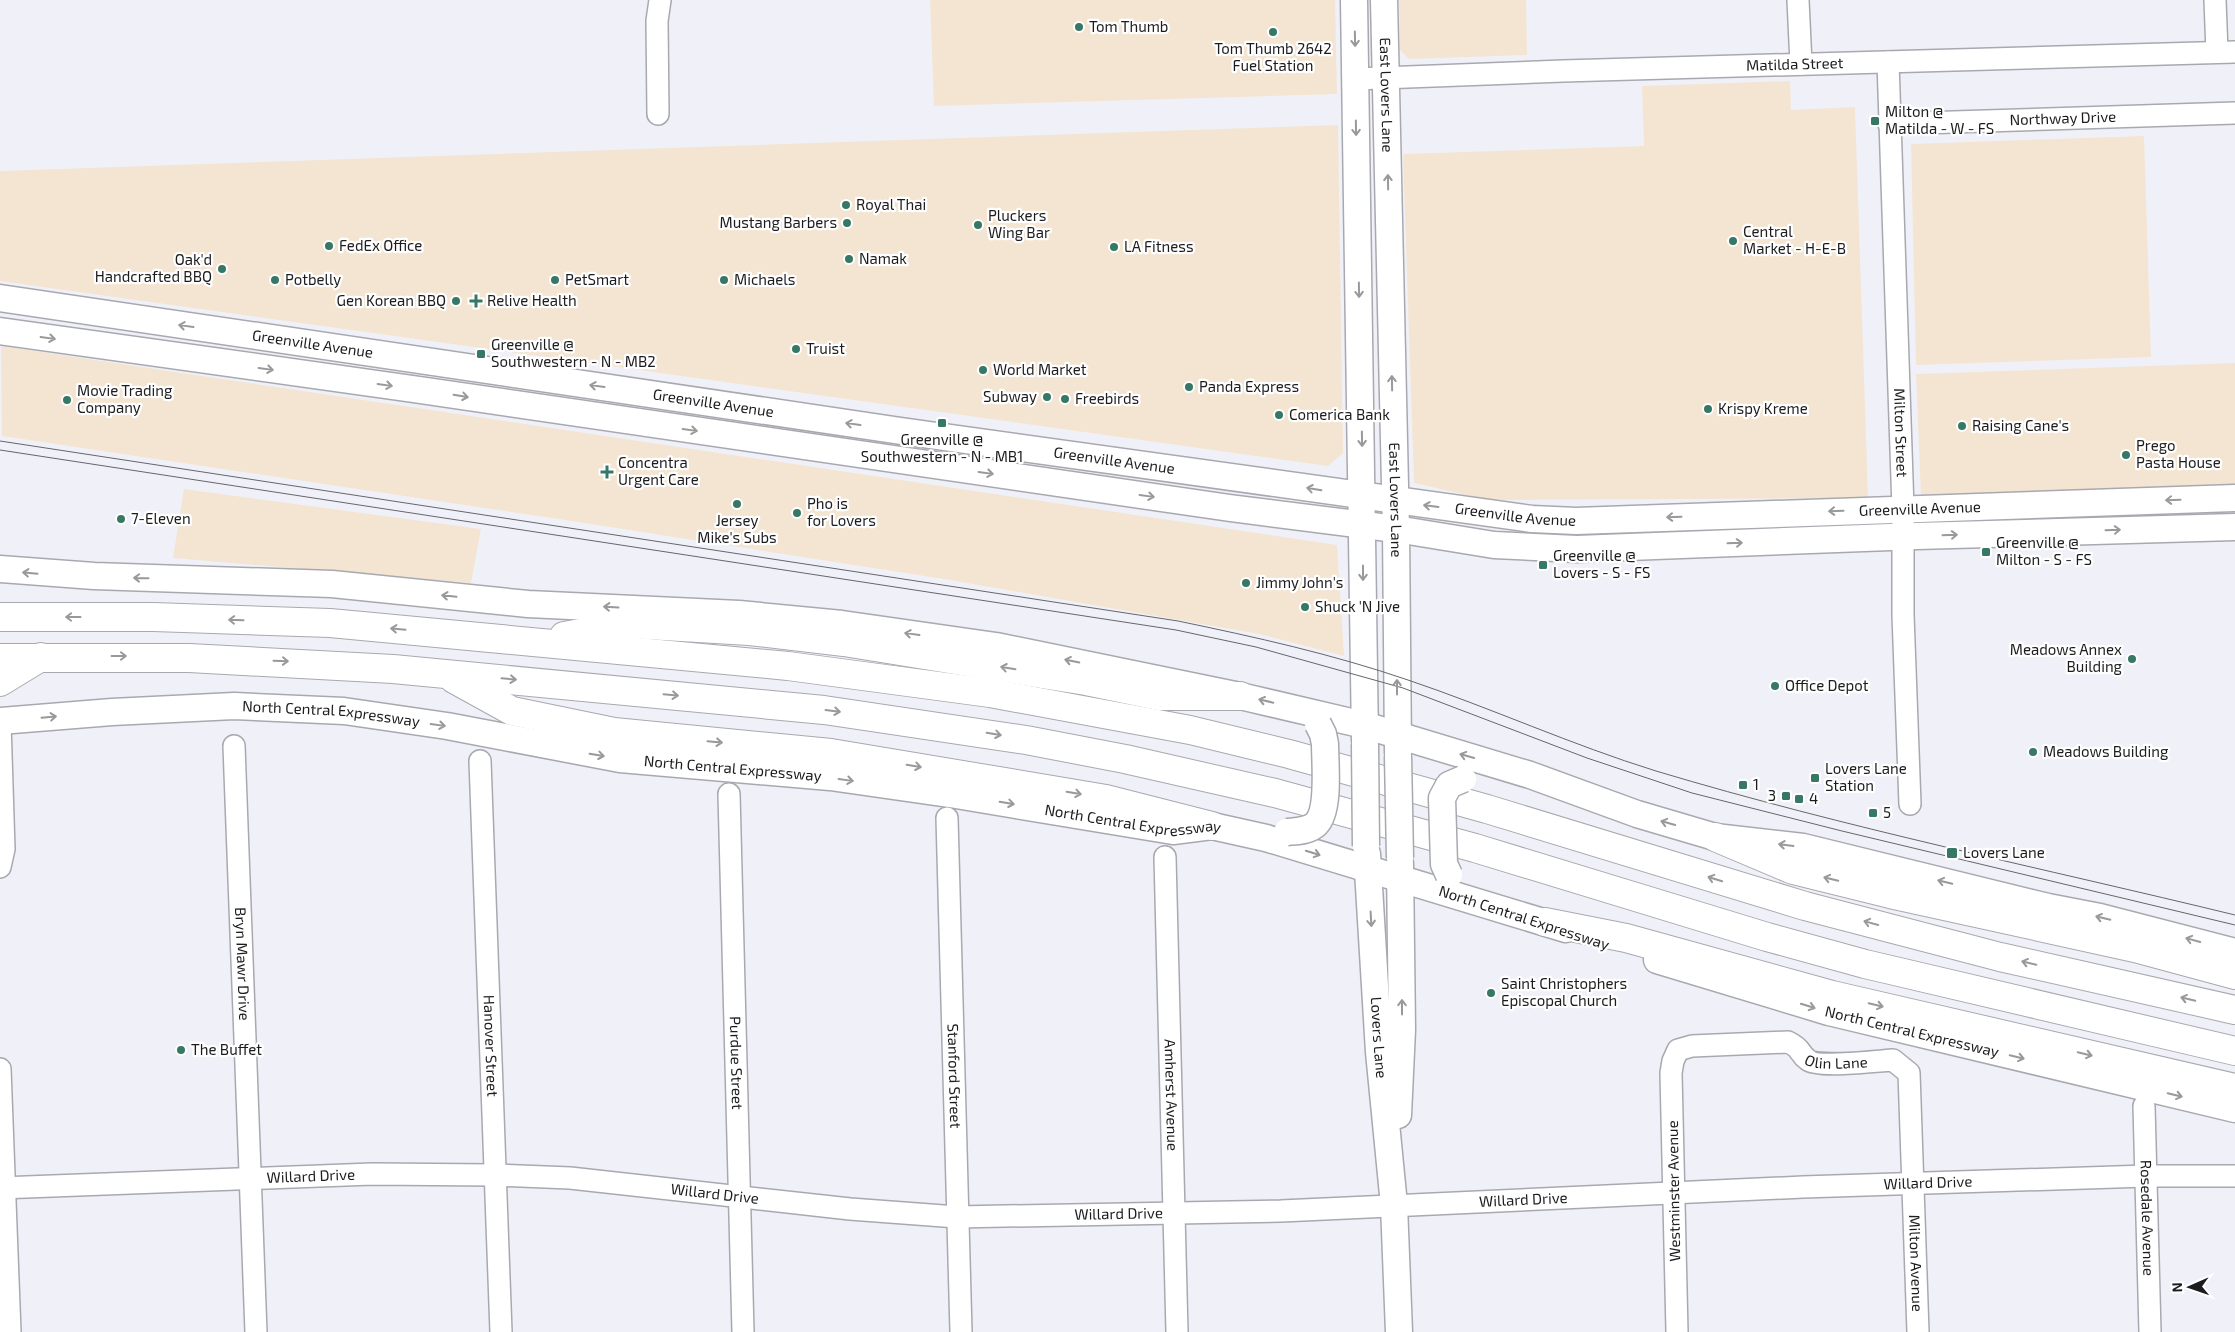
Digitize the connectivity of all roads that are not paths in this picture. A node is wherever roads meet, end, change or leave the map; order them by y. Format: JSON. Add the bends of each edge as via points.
{"nodes":[{"id":1,"x":660,"y":0,"type":"edge"},
{"id":2,"x":1354,"y":0,"type":"edge"},
{"id":3,"x":1384,"y":0,"type":"edge"},
{"id":4,"x":1798,"y":0,"type":"edge"},
{"id":5,"x":2215,"y":0,"type":"edge"},
{"id":6,"x":2226,"y":52,"type":"edge"},
{"id":7,"x":1888,"y":62,"type":"junction"},
{"id":8,"x":1801,"y":64,"type":"junction"},
{"id":9,"x":1386,"y":78,"type":"junction"},
{"id":10,"x":1355,"y":79,"type":"junction"},
{"id":11,"x":2235,"y":113,"type":"edge"},
{"id":12,"x":658,"y":114,"type":"dead end"},
{"id":13,"x":1889,"y":124,"type":"junction"},
{"id":14,"x":0,"y":298,"type":"edge"},
{"id":15,"x":223,"y":331,"type":"junction"},
{"id":16,"x":0,"y":332,"type":"edge"},
{"id":17,"x":417,"y":360,"type":"junction"},
{"id":18,"x":218,"y":362,"type":"junction"},
{"id":19,"x":413,"y":389,"type":"junction"},
{"id":20,"x":646,"y":393,"type":"junction"},
{"id":21,"x":642,"y":423,"type":"junction"},
{"id":22,"x":1362,"y":496,"type":"junction"},
{"id":23,"x":2228,"y":498,"type":"edge"},
{"id":24,"x":1395,"y":502,"type":"junction"},
{"id":25,"x":1903,"y":509,"type":"junction"},
{"id":26,"x":1362,"y":525,"type":"junction"},
{"id":27,"x":2229,"y":528,"type":"edge"},
{"id":28,"x":1396,"y":529,"type":"junction"},
{"id":29,"x":1902,"y":537,"type":"junction"},
{"id":30,"x":0,"y":569,"type":"edge"},
{"id":31,"x":0,"y":609,"type":"edge"},
{"id":32,"x":13,"y":617,"type":"edge"},
{"id":33,"x":533,"y":642,"type":"junction"},
{"id":34,"x":42,"y":657,"type":"junction"},
{"id":35,"x":0,"y":658,"type":"edge"},
{"id":36,"x":444,"y":673,"type":"junction"},
{"id":37,"x":0,"y":682,"type":"edge"},
{"id":38,"x":1240,"y":696,"type":"junction"},
{"id":39,"x":1294,"y":708,"type":"junction"},
{"id":40,"x":0,"y":722,"type":"edge"},
{"id":41,"x":1364,"y":734,"type":"junction"},
{"id":42,"x":234,"y":746,"type":"dead end"},
{"id":43,"x":1398,"y":746,"type":"junction"},
{"id":44,"x":480,"y":761,"type":"dead end"},
{"id":45,"x":1530,"y":774,"type":"junction"},
{"id":46,"x":729,"y":794,"type":"dead end"},
{"id":47,"x":1910,"y":804,"type":"dead end"},
{"id":48,"x":947,"y":818,"type":"dead end"},
{"id":49,"x":1212,"y":826,"type":"junction"},
{"id":50,"x":1277,"y":835,"type":"junction"},
{"id":51,"x":1715,"y":837,"type":"junction"},
{"id":52,"x":1165,"y":857,"type":"dead end"},
{"id":53,"x":1367,"y":858,"type":"junction"},
{"id":54,"x":0,"y":866,"type":"edge"},
{"id":55,"x":1400,"y":869,"type":"junction"},
{"id":56,"x":1472,"y":901,"type":"junction"},
{"id":57,"x":1545,"y":922,"type":"junction"},
{"id":58,"x":2235,"y":952,"type":"edge"},
{"id":59,"x":2235,"y":975,"type":"edge"},
{"id":60,"x":2235,"y":1010,"type":"edge"},
{"id":61,"x":1678,"y":1050,"type":"joint"},
{"id":62,"x":2235,"y":1051,"type":"edge"},
{"id":63,"x":0,"y":1069,"type":"edge"},
{"id":64,"x":1909,"y":1073,"type":"joint"},
{"id":65,"x":2235,"y":1088,"type":"edge"},
{"id":66,"x":2144,"y":1106,"type":"dead end"},
{"id":67,"x":2235,"y":1109,"type":"edge"},
{"id":68,"x":494,"y":1175,"type":"junction"},
{"id":69,"x":2146,"y":1176,"type":"junction"},
{"id":70,"x":2235,"y":1176,"type":"edge"},
{"id":71,"x":250,"y":1180,"type":"junction"},
{"id":72,"x":1912,"y":1184,"type":"junction"},
{"id":73,"x":2,"y":1188,"type":"edge"},
{"id":74,"x":1674,"y":1193,"type":"junction"},
{"id":75,"x":739,"y":1197,"type":"junction"},
{"id":76,"x":1394,"y":1205,"type":"junction"},
{"id":77,"x":1174,"y":1212,"type":"junction"},
{"id":78,"x":957,"y":1217,"type":"junction"},
{"id":79,"x":10,"y":1332,"type":"edge"},
{"id":80,"x":256,"y":1332,"type":"edge"},
{"id":81,"x":501,"y":1332,"type":"edge"},
{"id":82,"x":743,"y":1332,"type":"edge"},
{"id":83,"x":961,"y":1332,"type":"edge"},
{"id":84,"x":1177,"y":1332,"type":"edge"},
{"id":85,"x":1399,"y":1332,"type":"edge"},
{"id":86,"x":1677,"y":1332,"type":"edge"},
{"id":87,"x":1918,"y":1332,"type":"edge"},
{"id":88,"x":2150,"y":1332,"type":"edge"}],
"edges":[{"from":1,"to":12,"type":"street","via":[[657,21]]},
{"from":2,"to":10,"type":"main road","name":"East Lovers Lane","one_way":true},
{"from":3,"to":9,"type":"main road","name":"East Lovers Lane"},
{"from":4,"to":8,"type":"street"},
{"from":5,"to":6,"type":"street"},
{"from":6,"to":7,"type":"street","name":"Matilda Street"},
{"from":7,"to":8,"type":"street","name":"Matilda Street"},
{"from":7,"to":13,"type":"street","name":"Milton Street"},
{"from":8,"to":9,"type":"street","name":"Matilda Street"},
{"from":9,"to":10,"type":"street","name":"Matilda Street"},
{"from":24,"to":9,"type":"main road","name":"East Lovers Lane","one_way":true},
{"from":10,"to":22,"type":"main road","name":"East Lovers Lane","one_way":true},
{"from":11,"to":13,"type":"street","name":"Northway Drive"},
{"from":13,"to":25,"type":"street","name":"Milton Street"},
{"from":15,"to":14,"type":"main road","name":"Greenville Avenue","one_way":true},
{"from":15,"to":17,"type":"main road","name":"Greenville Avenue"},
{"from":15,"to":18,"type":"main road"},
{"from":16,"to":18,"type":"main road","name":"Greenville Avenue","one_way":true},
{"from":17,"to":19,"type":"main road"},
{"from":20,"to":17,"type":"main road","name":"Greenville Avenue","one_way":true},
{"from":18,"to":19,"type":"main road","name":"Greenville Avenue","one_way":true},
{"from":19,"to":21,"type":"main road","name":"Greenville Avenue","one_way":true},
{"from":20,"to":21,"type":"main road"},
{"from":22,"to":20,"type":"main road","name":"Greenville Avenue","one_way":true},
{"from":21,"to":26,"type":"main road","name":"Greenville Avenue","one_way":true},
{"from":22,"to":24,"type":"main road","name":"Greenville Avenue"},
{"from":22,"to":26,"type":"main road","name":"East Lovers Lane"},
{"from":23,"to":25,"type":"main road","name":"Greenville Avenue","one_way":true},
{"from":23,"to":27,"type":"main road"},
{"from":25,"to":24,"type":"main road","name":"Greenville Avenue","one_way":true,"via":[[1576,521],[1532,519]]},
{"from":24,"to":28,"type":"main road","name":"East Lovers Lane"},
{"from":25,"to":29,"type":"street","name":"Milton Street"},
{"from":26,"to":28,"type":"main road","name":"Greenville Avenue"},
{"from":26,"to":41,"type":"main road","name":"East Lovers Lane","one_way":true},
{"from":29,"to":27,"type":"main road","name":"Greenville Avenue","one_way":true},
{"from":28,"to":29,"type":"main road","name":"Greenville Avenue","one_way":true,"via":[[1494,545],[1577,549]]},
{"from":43,"to":28,"type":"main road","name":"East Lovers Lane","one_way":true},
{"from":29,"to":47,"type":"street","name":"Milton Street"},
{"from":38,"to":30,"type":"main road","one_way":true,"via":[[996,646],[842,624],[739,614],[528,604],[332,584],[94,576]]},
{"from":31,"to":32,"type":"highway"},
{"from":33,"to":32,"type":"highway","one_way":true,"via":[[330,623],[153,617]]},
{"from":38,"to":33,"type":"highway","one_way":true,"via":[[1159,696],[844,642],[749,631],[630,624]]},
{"from":60,"to":33,"type":"highway","one_way":true,"via":[[2000,957],[1805,906],[1487,809],[1190,730],[891,678]]},
{"from":34,"to":35,"type":"highway"},
{"from":34,"to":36,"type":"highway","one_way":true,"via":[[231,659]]},
{"from":34,"to":37,"type":"highway"},
{"from":36,"to":49,"type":"highway","one_way":true,"via":[[512,711],[614,732],[831,753],[1106,799]]},
{"from":36,"to":62,"type":"highway","one_way":true,"via":[[824,710],[975,731],[1225,780],[1475,848],[1865,964]]},
{"from":39,"to":38,"type":"main road","one_way":true},
{"from":39,"to":41,"type":"main road"},
{"from":39,"to":50,"type":"main road","bridge":true,"via":[[1318,724],[1323,734],[1324,812],[1316,825]]},
{"from":40,"to":49,"type":"main road","name":"North Central Expressway","one_way":true,"via":[[234,706],[344,712],[448,726],[620,759],[830,777],[1173,831]]},
{"from":40,"to":54,"type":"street","via":[[4,849]]},
{"from":41,"to":43,"type":"main road"},
{"from":41,"to":53,"type":"main road","name":"East Lovers Lane","bridge":true},
{"from":42,"to":71,"type":"street","name":"Bryn Mawr Drive"},
{"from":45,"to":43,"type":"main road","one_way":true},
{"from":43,"to":55,"type":"main road","name":"East Lovers Lane","bridge":true},
{"from":44,"to":68,"type":"street","name":"Hanover Street"},
{"from":51,"to":45,"type":"main road","one_way":true,"via":[[1637,814]]},
{"from":45,"to":56,"type":"main road","bridge":true,"via":[[1464,779],[1449,785],[1442,798],[1444,864],[1449,875]]},
{"from":46,"to":75,"type":"street","name":"Purdue Street"},
{"from":48,"to":78,"type":"street","name":"Stanford Street"},
{"from":49,"to":50,"type":"main road","name":"North Central Expressway"},
{"from":50,"to":53,"type":"main road","name":"North Central Expressway","one_way":true},
{"from":58,"to":51,"type":"main road","one_way":true,"via":[[2107,918],[2048,907],[1803,847]]},
{"from":59,"to":51,"type":"highway","one_way":true,"via":[[2135,948],[1793,870]]},
{"from":52,"to":77,"type":"street","name":"Amherst Avenue"},
{"from":53,"to":55,"type":"main road","name":"North Central Expressway"},
{"from":53,"to":76,"type":"main road","name":"Lovers Lane","one_way":true,"via":[[1379,1052]]},
{"from":55,"to":56,"type":"main road","name":"North Central Expressway"},
{"from":76,"to":55,"type":"main road","name":"Lovers Lane","one_way":true,"via":[[1402,1030]]},
{"from":56,"to":57,"type":"main road","name":"North Central Expressway"},
{"from":57,"to":65,"type":"highway","one_way":true,"via":[[1626,938],[1832,995]]},
{"from":57,"to":67,"type":"main road","name":"North Central Expressway","one_way":true,"via":[[1615,947],[1829,1012]]},
{"from":61,"to":64,"type":"street","name":"Olin Lane","via":[[1692,1046],[1788,1042],[1799,1048],[1808,1061],[1820,1064],[1893,1060]]},
{"from":61,"to":74,"type":"street","name":"Westminster Avenue","via":[[1671,1074]]},
{"from":63,"to":73,"type":"street"},
{"from":64,"to":72,"type":"street","name":"Milton Avenue"},
{"from":66,"to":69,"type":"street","name":"Rosedale Avenue"},
{"from":68,"to":71,"type":"street","name":"Willard Drive","via":[[372,1174]]},
{"from":68,"to":75,"type":"street","name":"Willard Drive","via":[[570,1178]]},
{"from":68,"to":81,"type":"street","name":"Hanover Street"},
{"from":69,"to":70,"type":"street","name":"Willard Drive"},
{"from":69,"to":72,"type":"street","name":"Willard Drive"},
{"from":69,"to":88,"type":"street","name":"Rosedale Avenue"},
{"from":71,"to":73,"type":"street","name":"Willard Drive"},
{"from":71,"to":80,"type":"street","name":"Bryn Mawr Drive"},
{"from":72,"to":74,"type":"street","name":"Willard Drive"},
{"from":72,"to":87,"type":"street","name":"Milton Avenue"},
{"from":73,"to":79,"type":"street"},
{"from":74,"to":76,"type":"street","name":"Willard Drive"},
{"from":74,"to":86,"type":"street","name":"Westminster Avenue"},
{"from":75,"to":78,"type":"street","name":"Willard Drive"},
{"from":75,"to":82,"type":"street","name":"Purdue Street"},
{"from":76,"to":77,"type":"street","name":"Willard Drive"},
{"from":76,"to":85,"type":"main road","name":"Lovers Lane"},
{"from":77,"to":78,"type":"street","name":"Willard Drive"},
{"from":77,"to":84,"type":"street","name":"Amherst Avenue"},
{"from":78,"to":83,"type":"street","name":"Stanford Street"}]}
